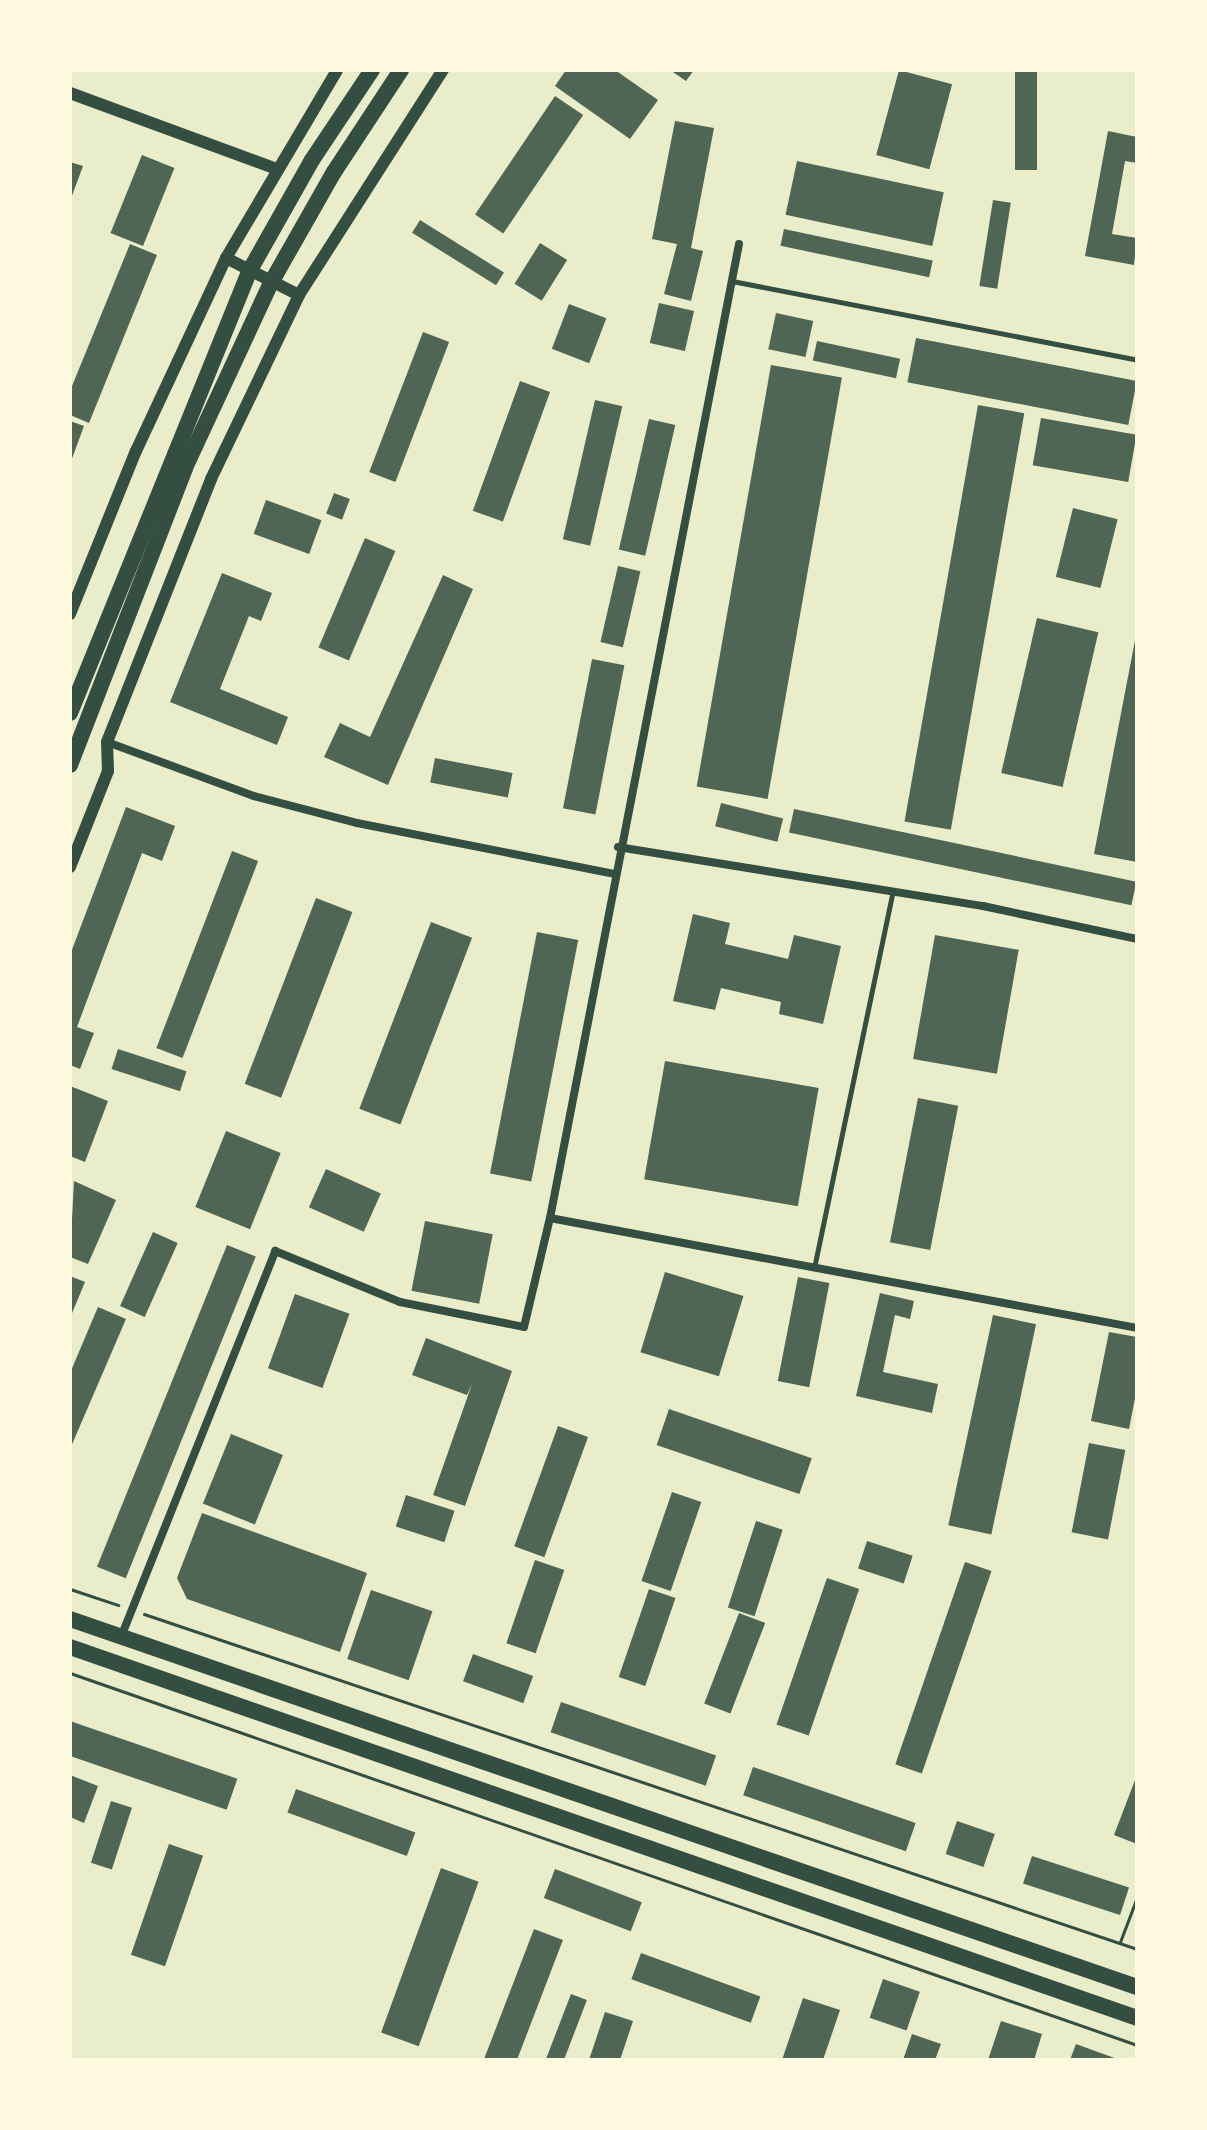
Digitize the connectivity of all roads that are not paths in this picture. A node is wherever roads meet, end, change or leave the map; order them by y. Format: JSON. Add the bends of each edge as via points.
{"nodes":[{"id":1,"x":337,"y":70,"type":"edge"},
{"id":2,"x":372,"y":70,"type":"edge"},
{"id":3,"x":401,"y":70,"type":"edge"},
{"id":4,"x":443,"y":70,"type":"edge"},
{"id":5,"x":70,"y":93,"type":"edge"},
{"id":6,"x":274,"y":168,"type":"junction"},
{"id":7,"x":739,"y":244,"type":"dead end"},
{"id":8,"x":226,"y":258,"type":"junction"},
{"id":9,"x":250,"y":270,"type":"junction"},
{"id":10,"x":272,"y":281,"type":"junction"},
{"id":11,"x":732,"y":281,"type":"junction"},
{"id":12,"x":299,"y":295,"type":"junction"},
{"id":13,"x":1137,"y":360,"type":"edge"},
{"id":14,"x":70,"y":614,"type":"edge"},
{"id":15,"x":70,"y":713,"type":"edge"},
{"id":16,"x":107,"y":742,"type":"junction"},
{"id":17,"x":70,"y":765,"type":"edge"},
{"id":18,"x":618,"y":847,"type":"junction"},
{"id":19,"x":70,"y":867,"type":"edge"},
{"id":20,"x":614,"y":874,"type":"junction"},
{"id":21,"x":892,"y":895,"type":"junction"},
{"id":22,"x":1137,"y":939,"type":"edge"},
{"id":23,"x":550,"y":1218,"type":"junction"},
{"id":24,"x":814,"y":1269,"type":"junction"},
{"id":25,"x":1137,"y":1328,"type":"edge"},
{"id":26,"x":70,"y":1619,"type":"edge"},
{"id":27,"x":121,"y":1637,"type":"junction"},
{"id":28,"x":70,"y":1647,"type":"edge"},
{"id":29,"x":1137,"y":1987,"type":"edge"},
{"id":30,"x":1137,"y":2018,"type":"edge"}],
"edges":[{"from":1,"to":6,"type":"street"},
{"from":2,"to":9,"type":"main road","via":[[312,160]]},
{"from":3,"to":10,"type":"main road"},
{"from":4,"to":12,"type":"street"},
{"from":5,"to":6,"type":"street"},
{"from":6,"to":8,"type":"street"},
{"from":7,"to":11,"type":"street"},
{"from":8,"to":9,"type":"street"},
{"from":8,"to":14,"type":"street","via":[[136,451]]},
{"from":9,"to":10,"type":"street"},
{"from":9,"to":15,"type":"main road"},
{"from":10,"to":12,"type":"street"},
{"from":10,"to":17,"type":"main road","via":[[185,468]]},
{"from":11,"to":13,"type":"lane"},
{"from":11,"to":18,"type":"street"},
{"from":12,"to":16,"type":"street","via":[[211,479]]},
{"from":16,"to":19,"type":"street","via":[[108,771]]},
{"from":16,"to":20,"type":"street","via":[[254,796],[357,823]]},
{"from":18,"to":20,"type":"street"},
{"from":18,"to":21,"type":"street"},
{"from":20,"to":23,"type":"street"},
{"from":21,"to":22,"type":"street","via":[[983,906]]},
{"from":21,"to":24,"type":"lane"},
{"from":23,"to":24,"type":"street"},
{"from":23,"to":27,"type":"street","via":[[524,1327],[400,1302],[275,1251]]},
{"from":24,"to":25,"type":"street"},
{"from":26,"to":27,"type":"main road"},
{"from":27,"to":29,"type":"main road"},
{"from":28,"to":30,"type":"main road"}]}
